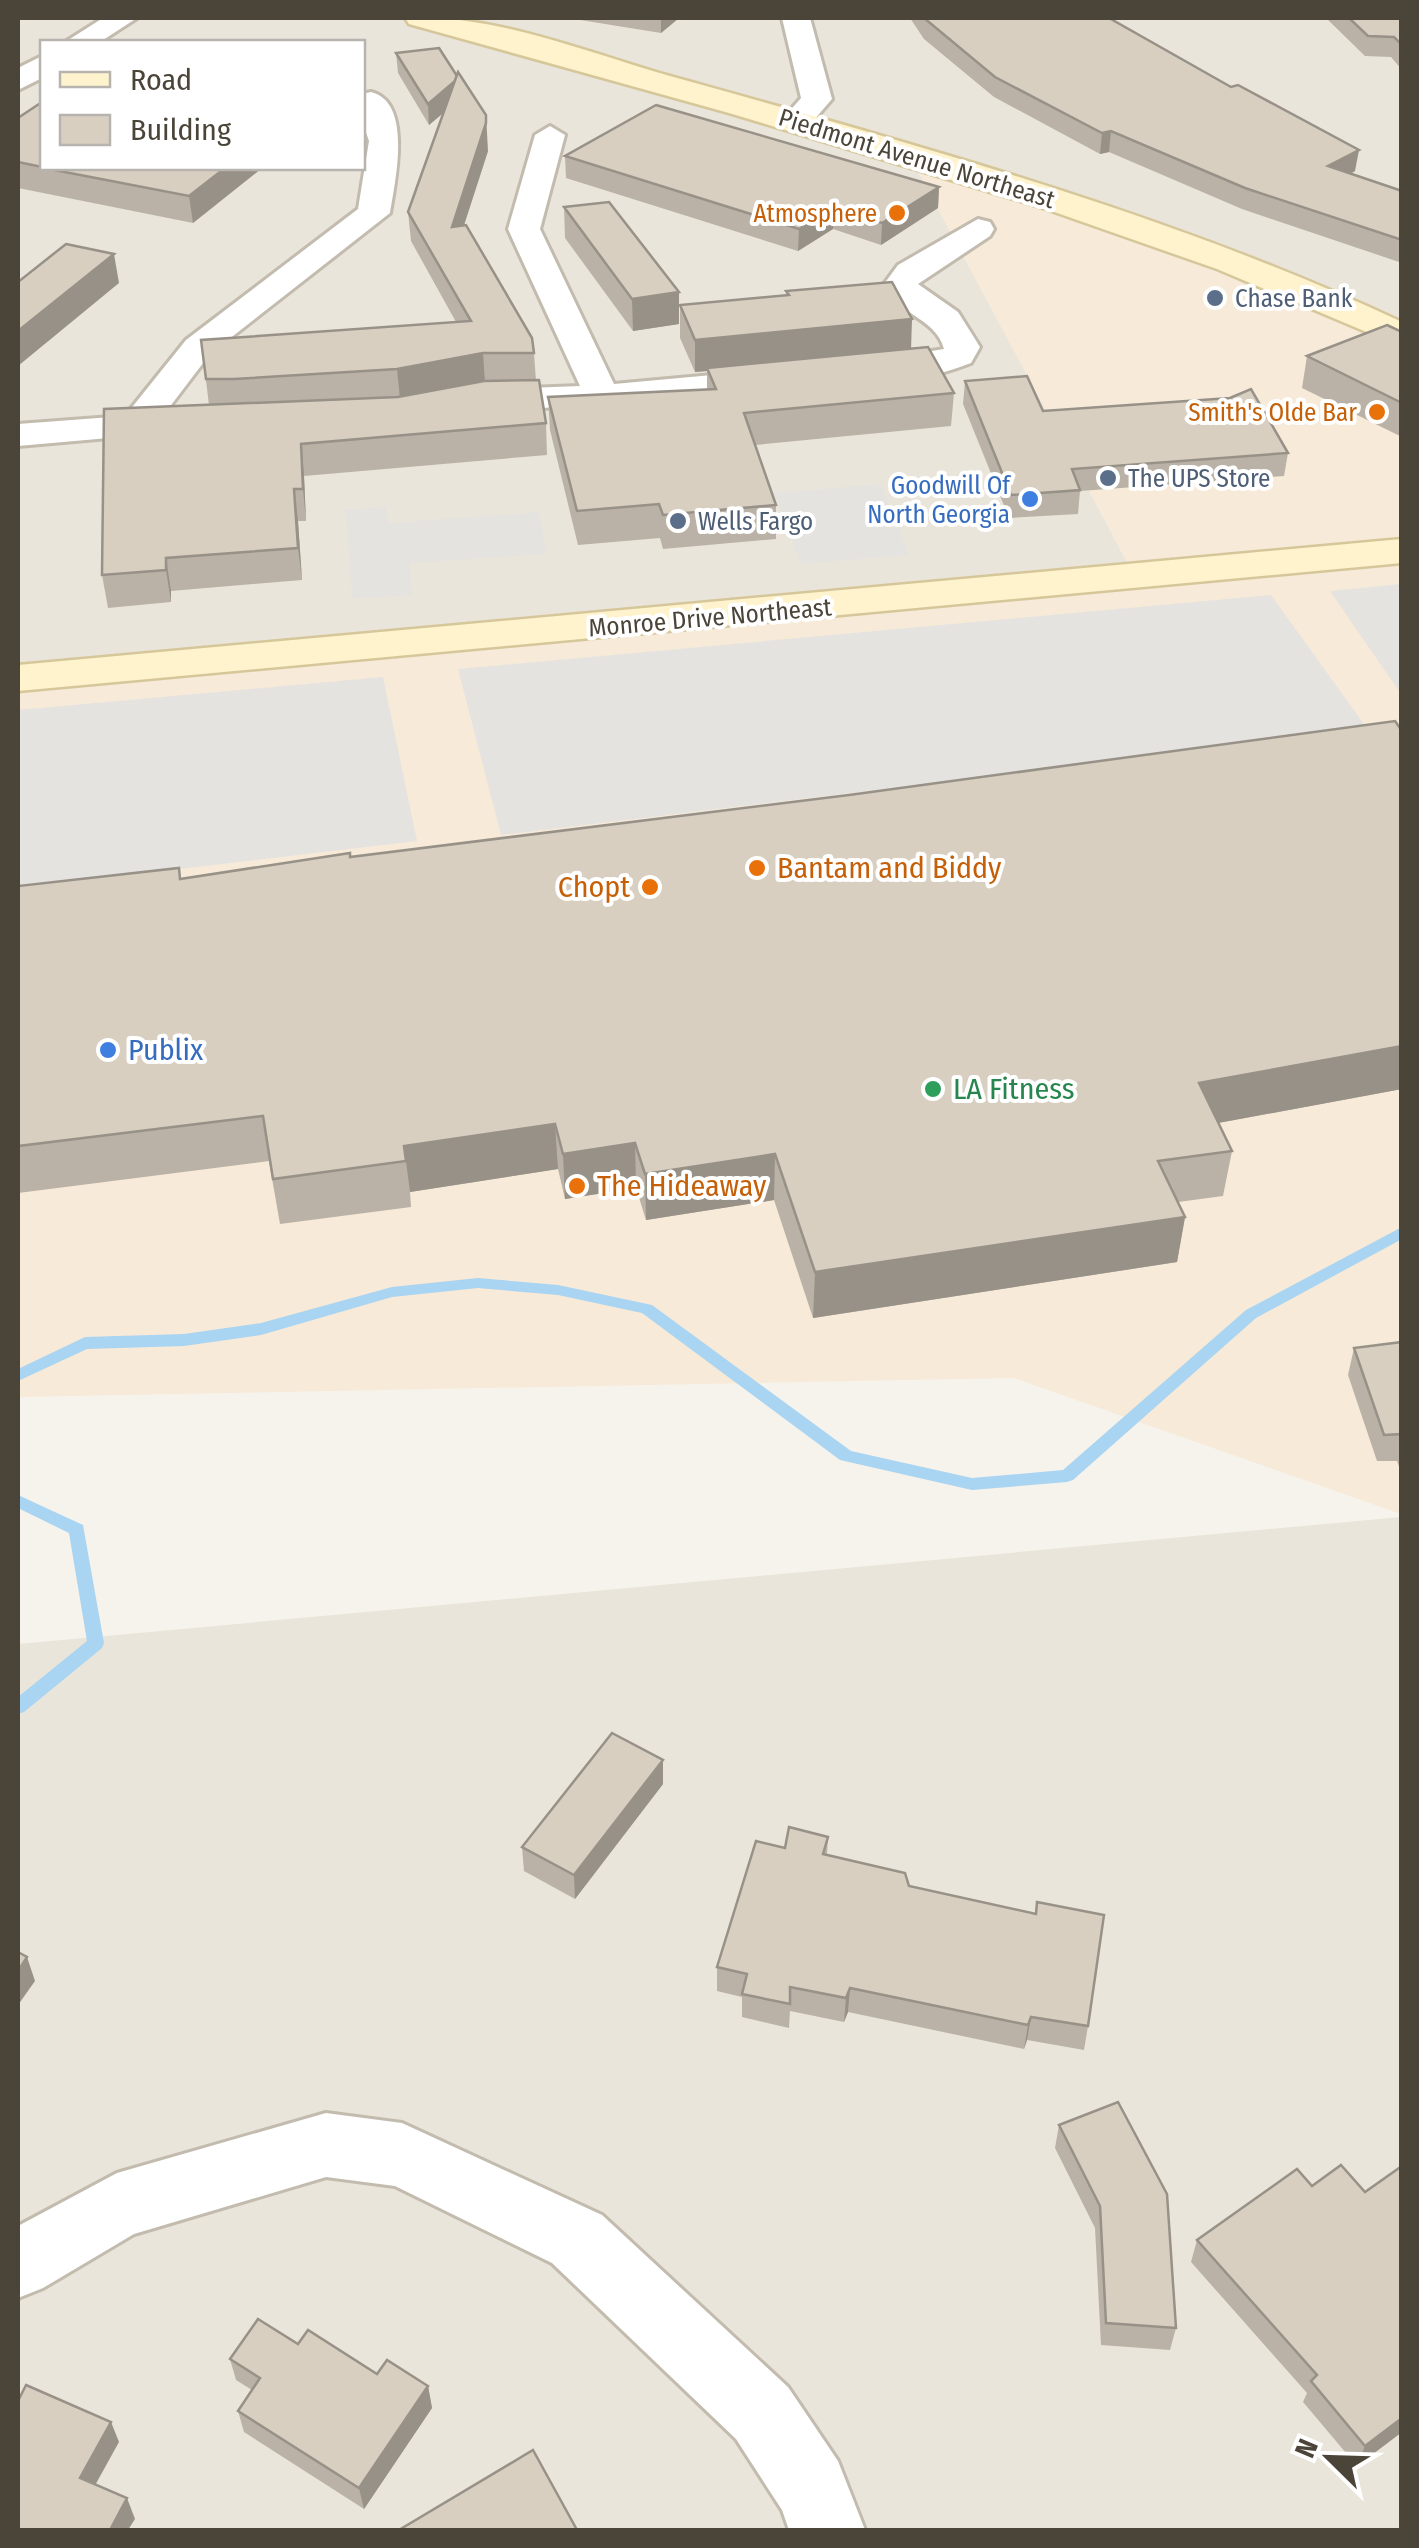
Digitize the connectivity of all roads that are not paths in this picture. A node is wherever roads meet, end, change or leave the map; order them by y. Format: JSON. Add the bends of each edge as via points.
{"nodes":[{"id":1,"x":122,"y":18,"type":"edge"},
{"id":2,"x":420,"y":18,"type":"edge"},
{"id":3,"x":796,"y":18,"type":"edge"},
{"id":4,"x":84,"y":40,"type":"edge"},
{"id":5,"x":40,"y":66,"type":"edge"},
{"id":6,"x":18,"y":81,"type":"edge"},
{"id":7,"x":371,"y":102,"type":"dead end"},
{"id":8,"x":796,"y":121,"type":"junction"},
{"id":9,"x":550,"y":135,"type":"dead end"},
{"id":10,"x":978,"y":229,"type":"dead end"},
{"id":11,"x":1402,"y":336,"type":"edge"},
{"id":12,"x":602,"y":396,"type":"junction"},
{"id":13,"x":434,"y":408,"type":"edge"},
{"id":14,"x":138,"y":423,"type":"junction"},
{"id":15,"x":218,"y":424,"type":"edge"},
{"id":16,"x":18,"y":435,"type":"edge"},
{"id":17,"x":1402,"y":551,"type":"edge"},
{"id":18,"x":18,"y":678,"type":"edge"},
{"id":19,"x":18,"y":2264,"type":"edge"},
{"id":20,"x":827,"y":2530,"type":"edge"}],
"edges":[{"from":1,"to":4,"type":"street"},
{"from":2,"to":8,"type":"main road","name":"Piedmont Avenue Northeast"},
{"from":3,"to":8,"type":"street","via":[[817,99]]},
{"from":5,"to":6,"type":"street"},
{"from":7,"to":14,"type":"street","via":[[385,140],[374,213],[198,348]]},
{"from":8,"to":11,"type":"main road","name":"Piedmont Avenue Northeast","via":[[1142,227]]},
{"from":9,"to":12,"type":"street","via":[[524,229]]},
{"from":10,"to":12,"type":"street","name":"Piedmont Avenue Northeast","via":[[901,284],[953,327],[963,347],[959,356],[934,365]]},
{"from":12,"to":13,"type":"street","name":"Piedmont Avenue Northeast","via":[[486,398]]},
{"from":14,"to":15,"type":"street"},
{"from":14,"to":16,"type":"street"},
{"from":17,"to":18,"type":"main road","name":"Monroe Drive Northeast"},
{"from":19,"to":20,"type":"street","via":[[117,2206],[326,2144],[402,2155],[576,2239],[762,2414],[810,2488]]}]}
